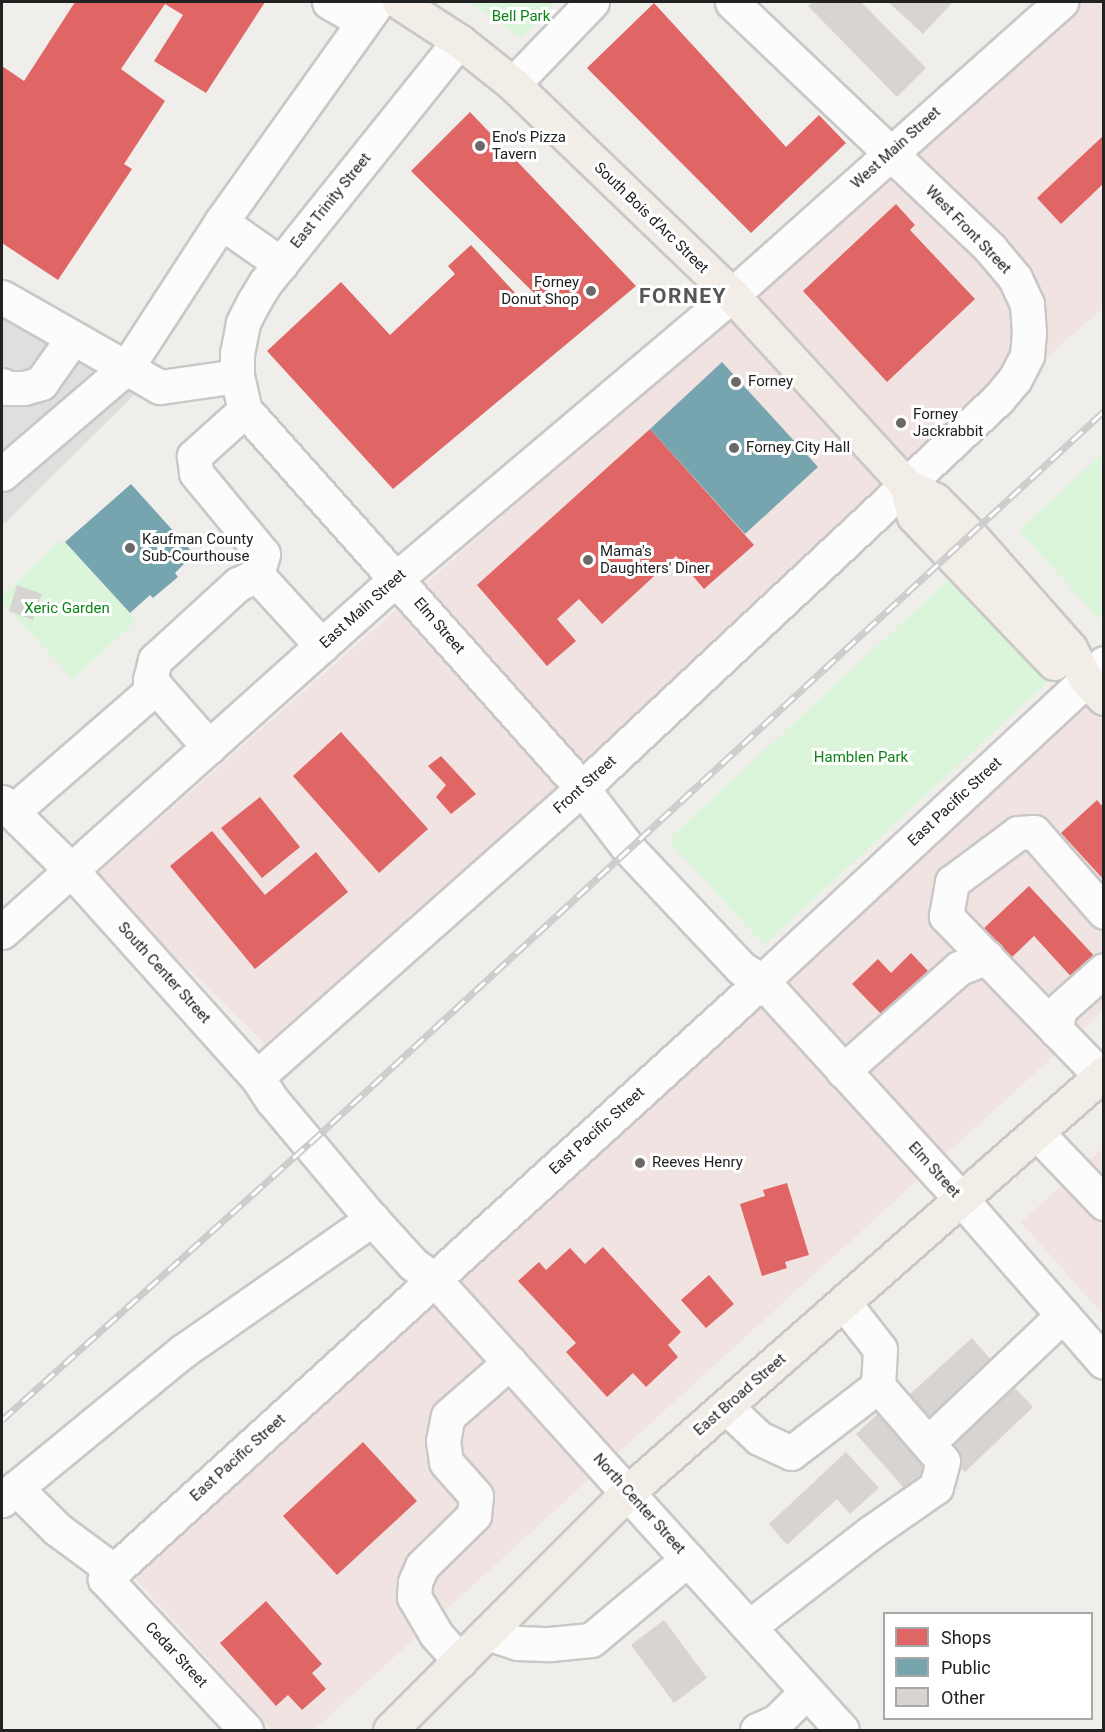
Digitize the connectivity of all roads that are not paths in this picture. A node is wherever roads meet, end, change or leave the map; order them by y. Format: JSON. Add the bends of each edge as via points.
{"nodes":[{"id":1,"x":329,"y":2,"type":"edge"},
{"id":2,"x":399,"y":2,"type":"edge"},
{"id":3,"x":592,"y":2,"type":"edge"},
{"id":4,"x":732,"y":2,"type":"edge"},
{"id":5,"x":1061,"y":2,"type":"edge"},
{"id":6,"x":370,"y":12,"type":"edge"},
{"id":7,"x":459,"y":41,"type":"junction"},
{"id":8,"x":513,"y":84,"type":"junction"},
{"id":9,"x":891,"y":153,"type":"junction"},
{"id":10,"x":221,"y":222,"type":"junction"},
{"id":11,"x":281,"y":264,"type":"junction"},
{"id":12,"x":732,"y":295,"type":"junction"},
{"id":13,"x":2,"y":297,"type":"edge"},
{"id":14,"x":72,"y":339,"type":"junction"},
{"id":15,"x":127,"y":367,"type":"junction"},
{"id":16,"x":237,"y":376,"type":"junction"},
{"id":17,"x":2,"y":385,"type":"edge"},
{"id":18,"x":245,"y":410,"type":"junction"},
{"id":19,"x":9,"y":456,"type":"edge"},
{"id":20,"x":906,"y":485,"type":"junction"},
{"id":21,"x":257,"y":575,"type":"junction"},
{"id":22,"x":397,"y":578,"type":"junction"},
{"id":23,"x":322,"y":646,"type":"junction"},
{"id":24,"x":1098,"y":680,"type":"edge"},
{"id":25,"x":156,"y":687,"type":"junction"},
{"id":26,"x":209,"y":747,"type":"junction"},
{"id":27,"x":582,"y":788,"type":"junction"},
{"id":28,"x":7,"y":807,"type":"edge"},
{"id":29,"x":71,"y":870,"type":"junction"},
{"id":30,"x":1104,"y":912,"type":"edge"},
{"id":31,"x":2,"y":932,"type":"edge"},
{"id":32,"x":987,"y":957,"type":"junction"},
{"id":33,"x":1104,"y":970,"type":"edge"},
{"id":34,"x":762,"y":981,"type":"junction"},
{"id":35,"x":1056,"y":1030,"type":"junction"},
{"id":36,"x":843,"y":1071,"type":"junction"},
{"id":37,"x":1102,"y":1074,"type":"edge"},
{"id":38,"x":257,"y":1077,"type":"junction"},
{"id":39,"x":1037,"y":1133,"type":"junction"},
{"id":40,"x":315,"y":1136,"type":"junction"},
{"id":41,"x":962,"y":1200,"type":"junction"},
{"id":42,"x":1104,"y":1203,"type":"edge"},
{"id":43,"x":372,"y":1219,"type":"junction"},
{"id":44,"x":434,"y":1279,"type":"junction"},
{"id":45,"x":844,"y":1304,"type":"junction"},
{"id":46,"x":1063,"y":1315,"type":"junction"},
{"id":47,"x":510,"y":1362,"type":"junction"},
{"id":48,"x":1104,"y":1362,"type":"edge"},
{"id":49,"x":878,"y":1386,"type":"junction"},
{"id":50,"x":726,"y":1407,"type":"junction"},
{"id":51,"x":928,"y":1443,"type":"junction"},
{"id":52,"x":628,"y":1492,"type":"junction"},
{"id":53,"x":9,"y":1494,"type":"edge"},
{"id":54,"x":688,"y":1559,"type":"junction"},
{"id":55,"x":110,"y":1575,"type":"junction"},
{"id":56,"x":749,"y":1627,"type":"junction"},
{"id":57,"x":487,"y":1633,"type":"junction"},
{"id":58,"x":460,"y":1661,"type":"junction"},
{"id":59,"x":807,"y":1691,"type":"junction"},
{"id":60,"x":246,"y":1731,"type":"edge"},
{"id":61,"x":390,"y":1731,"type":"edge"},
{"id":62,"x":757,"y":1731,"type":"edge"},
{"id":63,"x":842,"y":1731,"type":"edge"}],
"edges":[{"from":1,"to":6,"type":"street"},
{"from":2,"to":7,"type":"main road","name":"South Bois d'Arc Street"},
{"from":3,"to":8,"type":"street"},
{"from":4,"to":9,"type":"street","name":"West Front Street"},
{"from":5,"to":9,"type":"street","name":"West Main Street"},
{"from":6,"to":10,"type":"street"},
{"from":7,"to":8,"type":"main road","name":"South Bois d'Arc Street"},
{"from":7,"to":11,"type":"street","name":"East Trinity Street"},
{"from":8,"to":12,"type":"main road","name":"South Bois d'Arc Street"},
{"from":9,"to":12,"type":"street","name":"West Main Street"},
{"from":9,"to":20,"type":"street","name":"West Front Street","via":[[990,248],[1015,278],[1027,304],[1029,333],[1027,355],[1015,379]]},
{"from":10,"to":11,"type":"street"},
{"from":10,"to":15,"type":"street"},
{"from":11,"to":16,"type":"street","name":"East Trinity Street","via":[[243,323]]},
{"from":12,"to":20,"type":"main road","name":"South Bois d'Arc Street"},
{"from":12,"to":22,"type":"street","name":"East Main Street"},
{"from":13,"to":14,"type":"street"},
{"from":14,"to":15,"type":"street"},
{"from":14,"to":17,"type":"street","via":[[41,383],[24,388]]},
{"from":15,"to":16,"type":"street","via":[[160,387]]},
{"from":15,"to":19,"type":"street"},
{"from":16,"to":18,"type":"street","name":"Elm Street"},
{"from":18,"to":21,"type":"street","via":[[194,456],[196,473],[262,554]]},
{"from":18,"to":22,"type":"street","name":"Elm Street"},
{"from":20,"to":24,"type":"main road","name":"South Bois d'Arc Street","via":[[914,516],[960,543],[1058,667]]},
{"from":20,"to":27,"type":"street","name":"Front Street"},
{"from":21,"to":23,"type":"street"},
{"from":21,"to":25,"type":"street","via":[[238,584],[155,660],[150,680]]},
{"from":22,"to":23,"type":"street","name":"East Main Street"},
{"from":22,"to":27,"type":"street","name":"Elm Street"},
{"from":23,"to":26,"type":"street","name":"East Main Street"},
{"from":24,"to":34,"type":"street","name":"East Pacific Street"},
{"from":25,"to":26,"type":"street"},
{"from":25,"to":28,"type":"street"},
{"from":26,"to":29,"type":"street","name":"East Main Street"},
{"from":27,"to":34,"type":"street","name":"Elm Street","via":[[629,849],[741,968]]},
{"from":27,"to":38,"type":"street","name":"Front Street"},
{"from":28,"to":29,"type":"street","name":"South Center Street"},
{"from":29,"to":31,"type":"street","name":"East Main Street"},
{"from":29,"to":38,"type":"street","name":"South Center Street"},
{"from":30,"to":32,"type":"street","via":[[1034,832],[1018,832],[952,882],[946,916]]},
{"from":32,"to":35,"type":"street"},
{"from":32,"to":36,"type":"street","via":[[959,968]]},
{"from":33,"to":35,"type":"street","via":[[1059,1010]]},
{"from":34,"to":36,"type":"street","name":"Elm Street"},
{"from":34,"to":44,"type":"street","name":"East Pacific Street"},
{"from":35,"to":37,"type":"street"},
{"from":36,"to":41,"type":"street","name":"Elm Street"},
{"from":37,"to":39,"type":"main road","name":"East Broad Street"},
{"from":38,"to":40,"type":"street","name":"South Center Street","via":[[272,1100]]},
{"from":39,"to":41,"type":"main road","name":"East Broad Street"},
{"from":39,"to":42,"type":"street"},
{"from":40,"to":43,"type":"street","name":"North Center Street"},
{"from":40,"to":44,"type":"street","name":"North Center Street","via":[[425,1247]]},
{"from":41,"to":45,"type":"main road","name":"East Broad Street"},
{"from":41,"to":46,"type":"street","name":"Elm Street"},
{"from":43,"to":44,"type":"street","name":"North Center Street","via":[[413,1264]]},
{"from":43,"to":53,"type":"street","via":[[183,1351]]},
{"from":44,"to":47,"type":"street","name":"North Center Street"},
{"from":44,"to":55,"type":"street","name":"East Pacific Street"},
{"from":45,"to":49,"type":"street","via":[[880,1350]]},
{"from":45,"to":50,"type":"main road","name":"East Broad Street"},
{"from":46,"to":48,"type":"street","name":"Elm Street"},
{"from":46,"to":51,"type":"street"},
{"from":47,"to":52,"type":"street","name":"North Center Street"},
{"from":47,"to":58,"type":"street","via":[[448,1416],[443,1441],[447,1462],[476,1496],[474,1515],[422,1566],[415,1582],[414,1597],[436,1634]]},
{"from":49,"to":50,"type":"street","via":[[791,1453],[759,1438]]},
{"from":49,"to":51,"type":"street"},
{"from":50,"to":52,"type":"main road","name":"East Broad Street"},
{"from":51,"to":56,"type":"street","via":[[943,1461],[936,1487]]},
{"from":52,"to":54,"type":"street","name":"North Center Street"},
{"from":52,"to":57,"type":"main road","name":"East Broad Street"},
{"from":53,"to":55,"type":"street","name":"Cedar Street","via":[[57,1528]]},
{"from":54,"to":56,"type":"street","name":"North Center Street"},
{"from":54,"to":57,"type":"street","via":[[591,1640],[517,1643]]},
{"from":55,"to":60,"type":"street","name":"Cedar Street"},
{"from":56,"to":59,"type":"street","name":"North Center Street"},
{"from":57,"to":58,"type":"main road","name":"East Broad Street"},
{"from":58,"to":61,"type":"main road","name":"East Broad Street"},
{"from":59,"to":62,"type":"street","via":[[777,1721]]},
{"from":59,"to":63,"type":"street","name":"North Center Street"}]}
